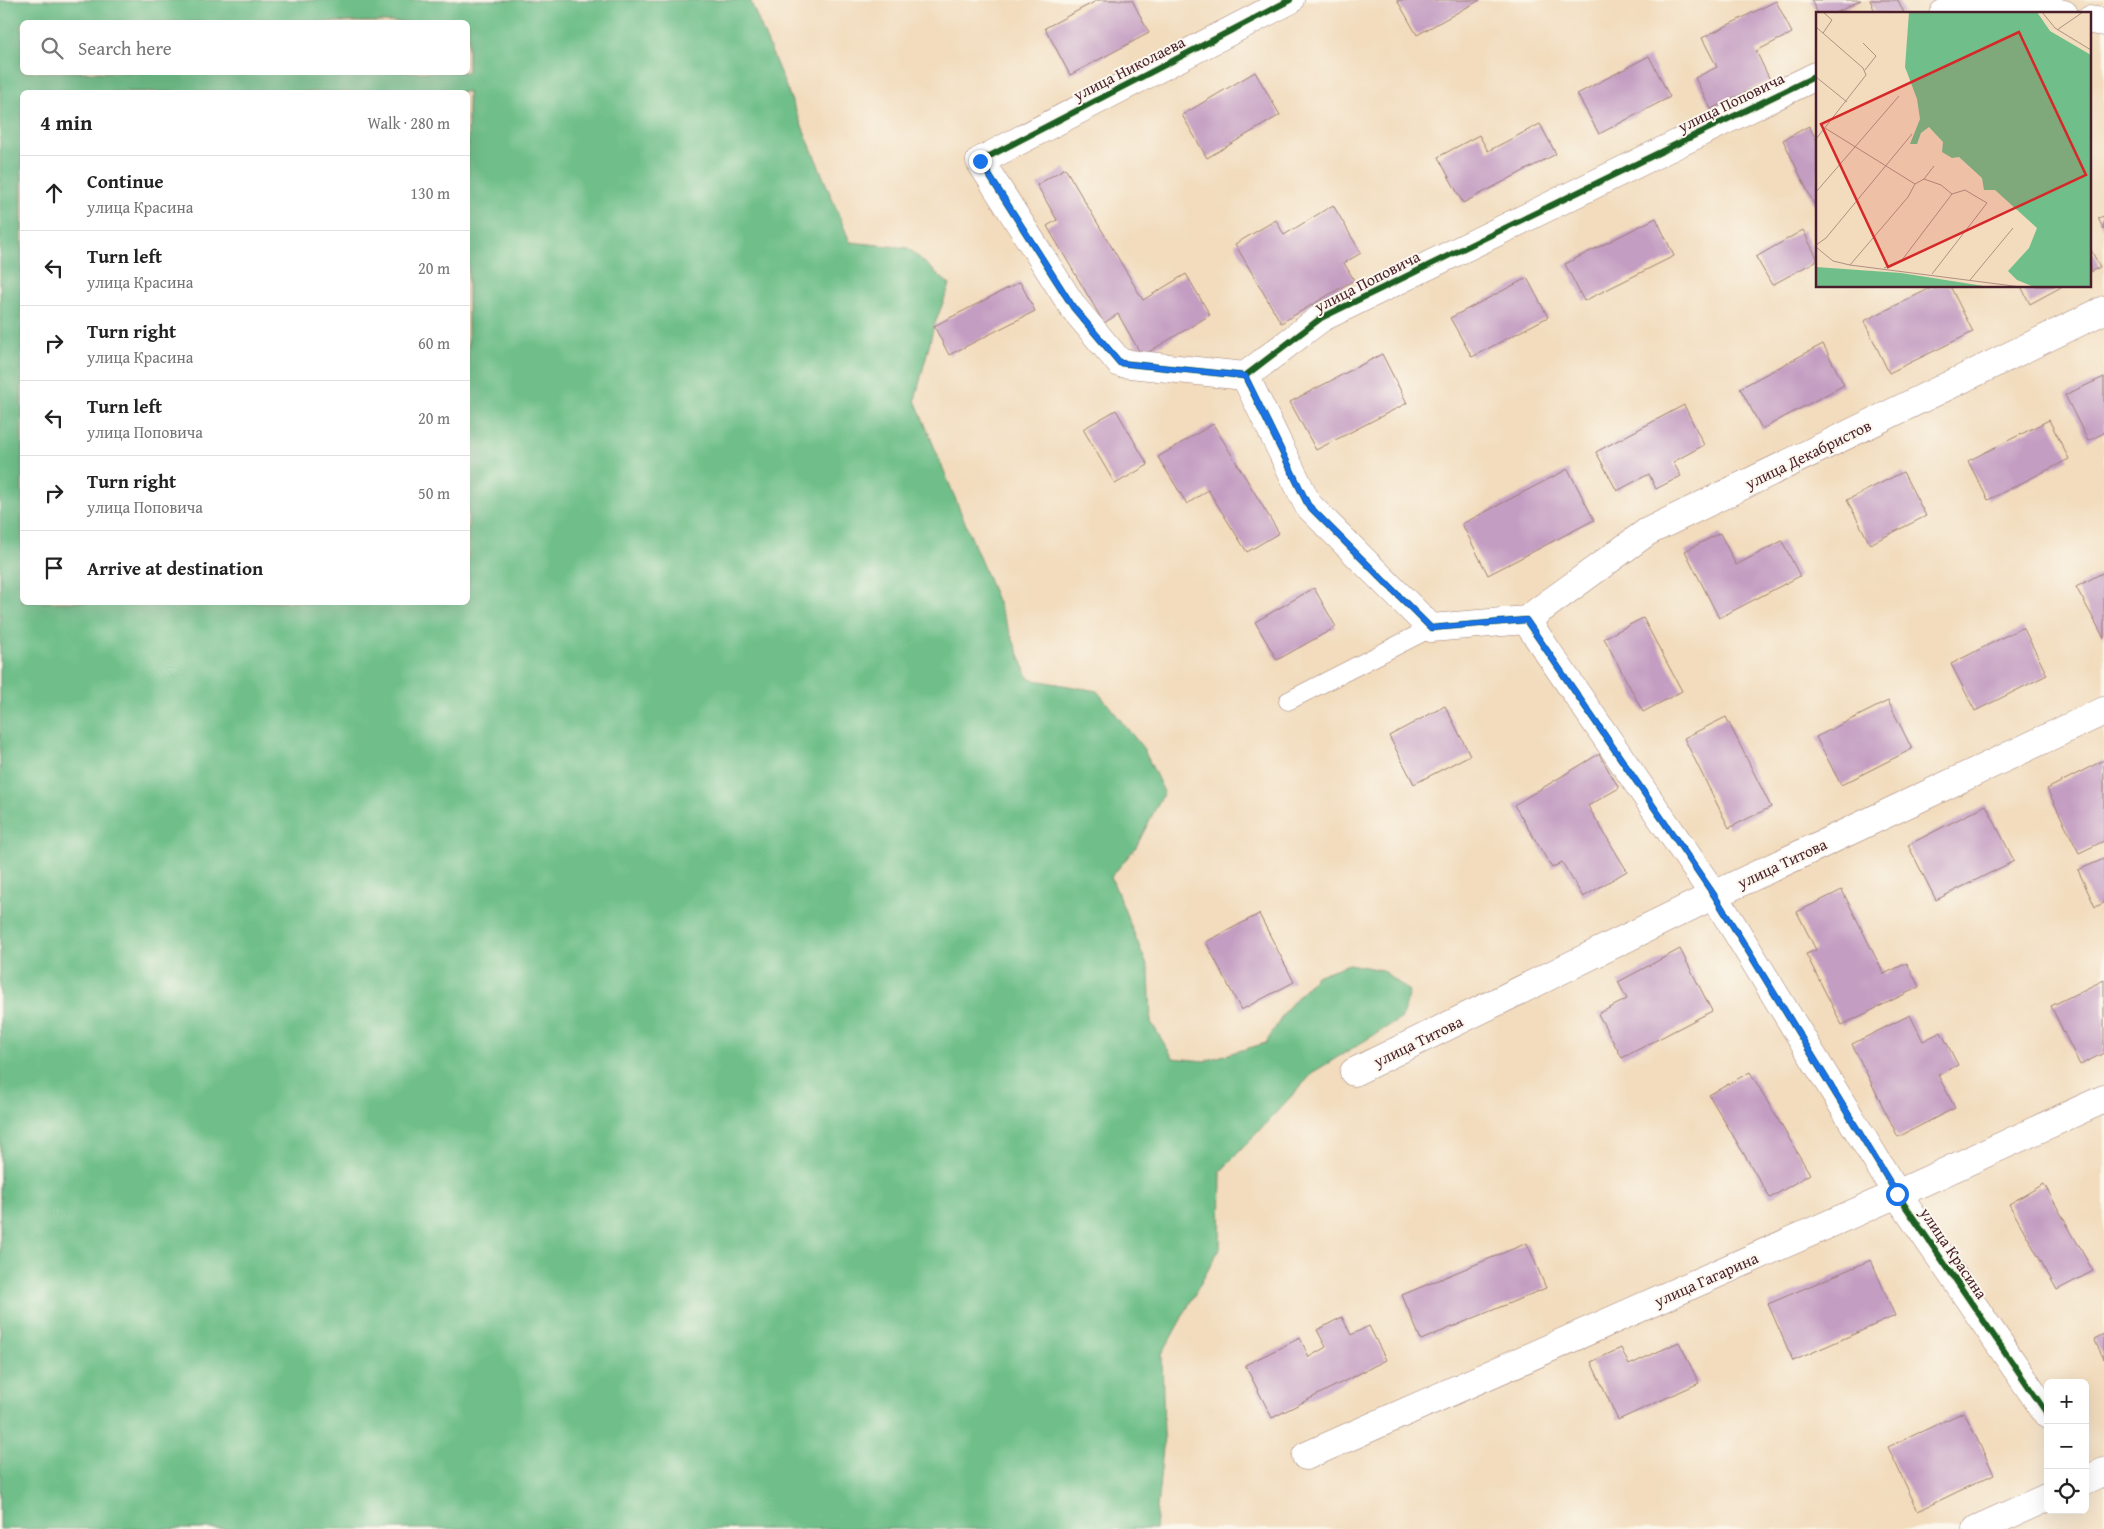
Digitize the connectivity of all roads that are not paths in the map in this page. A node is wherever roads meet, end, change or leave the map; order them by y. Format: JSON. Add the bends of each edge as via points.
{"nodes":[{"id":1,"x":1290,"y":0,"type":"edge"},
{"id":2,"x":1947,"y":12,"type":"edge"},
{"id":3,"x":2056,"y":12,"type":"edge"},
{"id":4,"x":1816,"y":76,"type":"edge"},
{"id":5,"x":2104,"y":310,"type":"edge"},
{"id":6,"x":1245,"y":376,"type":"junction"},
{"id":7,"x":1526,"y":620,"type":"junction"},
{"id":8,"x":1431,"y":628,"type":"junction"},
{"id":9,"x":1288,"y":701,"type":"dead end"},
{"id":10,"x":2104,"y":711,"type":"edge"},
{"id":11,"x":1714,"y":895,"type":"junction"},
{"id":12,"x":1354,"y":1072,"type":"dead end"},
{"id":13,"x":2104,"y":1099,"type":"edge"},
{"id":14,"x":1897,"y":1194,"type":"junction"},
{"id":15,"x":2044,"y":1409,"type":"edge"},
{"id":16,"x":1306,"y":1456,"type":"dead end"},
{"id":17,"x":2044,"y":1500,"type":"edge"},
{"id":18,"x":1977,"y":1529,"type":"edge"}],
"edges":[{"from":1,"to":6,"type":"street","name":"улица Николаева","via":[[980,161],[1073,307],[1120,363]]},
{"from":2,"to":3,"type":"street","via":[[2024,4]]},
{"from":4,"to":6,"type":"street","name":"улица Поповича","via":[[1321,318]]},
{"from":5,"to":7,"type":"street","name":"улица Декабристов","via":[[1647,532]]},
{"from":6,"to":8,"type":"street","via":[[1308,505]]},
{"from":7,"to":8,"type":"street"},
{"from":7,"to":11,"type":"street","name":"улица Красина"},
{"from":8,"to":9,"type":"lane"},
{"from":10,"to":11,"type":"street","name":"улица Титова"},
{"from":11,"to":12,"type":"street","name":"улица Титова"},
{"from":11,"to":14,"type":"street","name":"улица Красина"},
{"from":13,"to":14,"type":"street","name":"улица Гагарина"},
{"from":14,"to":15,"type":"street","name":"улица Красина"},
{"from":14,"to":16,"type":"street","name":"улица Гагарина"},
{"from":17,"to":18,"type":"street"}]}
